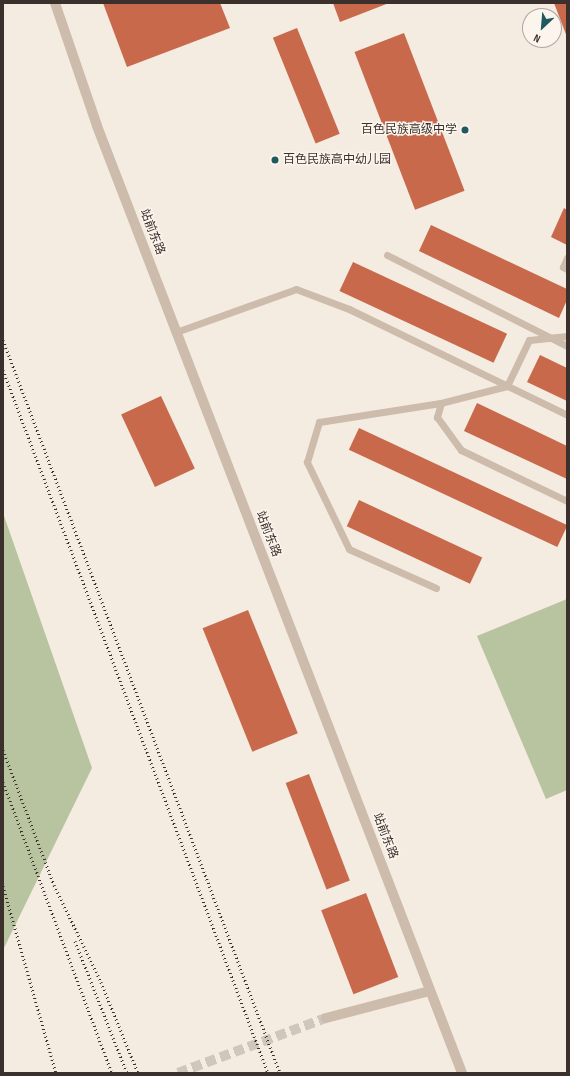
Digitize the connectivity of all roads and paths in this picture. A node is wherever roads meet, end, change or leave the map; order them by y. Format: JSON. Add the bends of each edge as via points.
{"nodes":[{"id":1,"x":55,"y":3,"type":"edge"},
{"id":2,"x":387,"y":255,"type":"dead end"},
{"id":3,"x":567,"y":258,"type":"edge"},
{"id":4,"x":567,"y":269,"type":"edge"},
{"id":5,"x":176,"y":332,"type":"junction"},
{"id":6,"x":567,"y":336,"type":"edge"},
{"id":7,"x":549,"y":338,"type":"junction"},
{"id":8,"x":567,"y":346,"type":"edge"},
{"id":9,"x":507,"y":386,"type":"junction"},
{"id":10,"x":441,"y":403,"type":"junction"},
{"id":11,"x":567,"y":416,"type":"edge"},
{"id":12,"x":567,"y":501,"type":"edge"},
{"id":13,"x":436,"y":588,"type":"dead end"},
{"id":14,"x":430,"y":991,"type":"junction"},
{"id":15,"x":326,"y":1018,"type":"tunnel mouth"},
{"id":16,"x":462,"y":1073,"type":"edge"}],
"edges":[{"from":1,"to":5,"type":"street","name":"站前东路","via":[[97,126]]},
{"from":2,"to":7,"type":"lane"},
{"from":3,"to":4,"type":"lane","via":[[563,267]]},
{"from":5,"to":9,"type":"lane","via":[[296,289],[348,309]]},
{"from":5,"to":14,"type":"street","name":"站前东路"},
{"from":6,"to":7,"type":"lane"},
{"from":7,"to":8,"type":"lane"},
{"from":7,"to":9,"type":"lane","via":[[529,340]]},
{"from":9,"to":10,"type":"lane"},
{"from":9,"to":11,"type":"lane"},
{"from":10,"to":12,"type":"lane","via":[[437,417],[461,450]]},
{"from":10,"to":13,"type":"lane","via":[[319,422],[307,462],[349,549]]},
{"from":14,"to":15,"type":"street"},
{"from":14,"to":16,"type":"street","name":"站前东路"}]}
